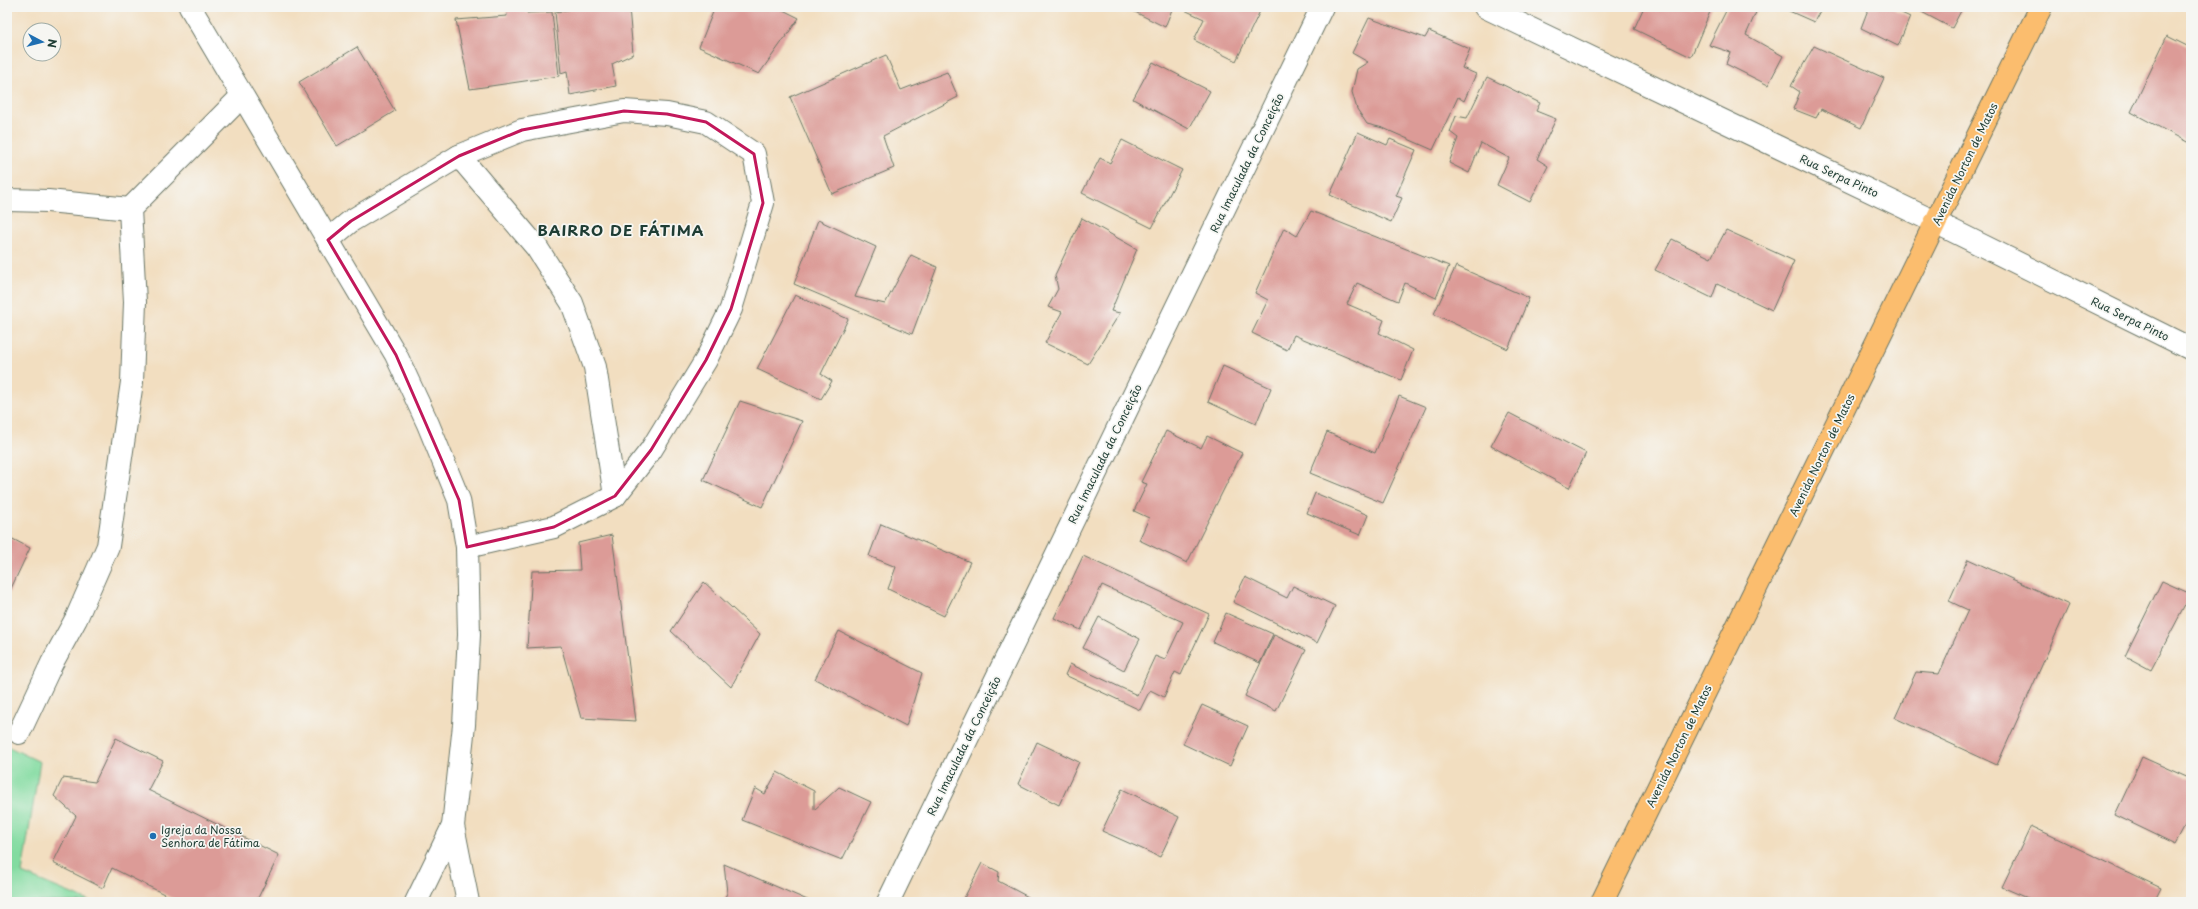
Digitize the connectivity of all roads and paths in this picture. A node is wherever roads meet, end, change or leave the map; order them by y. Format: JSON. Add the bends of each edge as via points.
{"nodes":[{"id":1,"x":190,"y":7,"type":"edge"},
{"id":2,"x":1322,"y":7,"type":"edge"},
{"id":3,"x":1485,"y":7,"type":"edge"},
{"id":4,"x":2041,"y":7,"type":"edge"},
{"id":5,"x":242,"y":96,"type":"junction"},
{"id":6,"x":459,"y":156,"type":"junction"},
{"id":7,"x":7,"y":200,"type":"edge"},
{"id":8,"x":130,"y":209,"type":"junction"},
{"id":9,"x":1937,"y":222,"type":"junction"},
{"id":10,"x":328,"y":240,"type":"junction"},
{"id":11,"x":2191,"y":349,"type":"edge"},
{"id":12,"x":615,"y":496,"type":"junction"},
{"id":13,"x":467,"y":547,"type":"junction"},
{"id":14,"x":20,"y":733,"type":"dead end"},
{"id":15,"x":453,"y":826,"type":"junction"},
{"id":16,"x":416,"y":902,"type":"edge"},
{"id":17,"x":468,"y":902,"type":"edge"},
{"id":18,"x":888,"y":902,"type":"edge"},
{"id":19,"x":1602,"y":902,"type":"edge"}],
"edges":[{"from":1,"to":5,"type":"street"},
{"from":2,"to":18,"type":"street","name":"Rua Imaculada da Conceição"},
{"from":3,"to":9,"type":"street","name":"Rua Serpa Pinto"},
{"from":4,"to":9,"type":"main road","name":"Avenida Norton de Matos"},
{"from":5,"to":8,"type":"street"},
{"from":5,"to":10,"type":"street"},
{"from":6,"to":10,"type":"street","via":[[351,221]]},
{"from":6,"to":12,"type":"street","via":[[537,248],[572,303],[595,367]]},
{"from":6,"to":12,"type":"street","via":[[522,130],[624,112],[668,114],[706,122],[754,154],[763,203],[731,309],[706,360],[651,450]]},
{"from":7,"to":8,"type":"street"},
{"from":8,"to":14,"type":"street","via":[[135,302],[132,382],[108,546],[76,619],[52,663]]},
{"from":9,"to":11,"type":"street","name":"Rua Serpa Pinto"},
{"from":9,"to":19,"type":"main road","name":"Avenida Norton de Matos"},
{"from":10,"to":13,"type":"street","via":[[396,355],[428,424],[459,500]]},
{"from":12,"to":13,"type":"street","via":[[554,527]]},
{"from":13,"to":15,"type":"street","via":[[469,635],[464,725]]},
{"from":15,"to":16,"type":"street"},
{"from":15,"to":17,"type":"street"}]}
